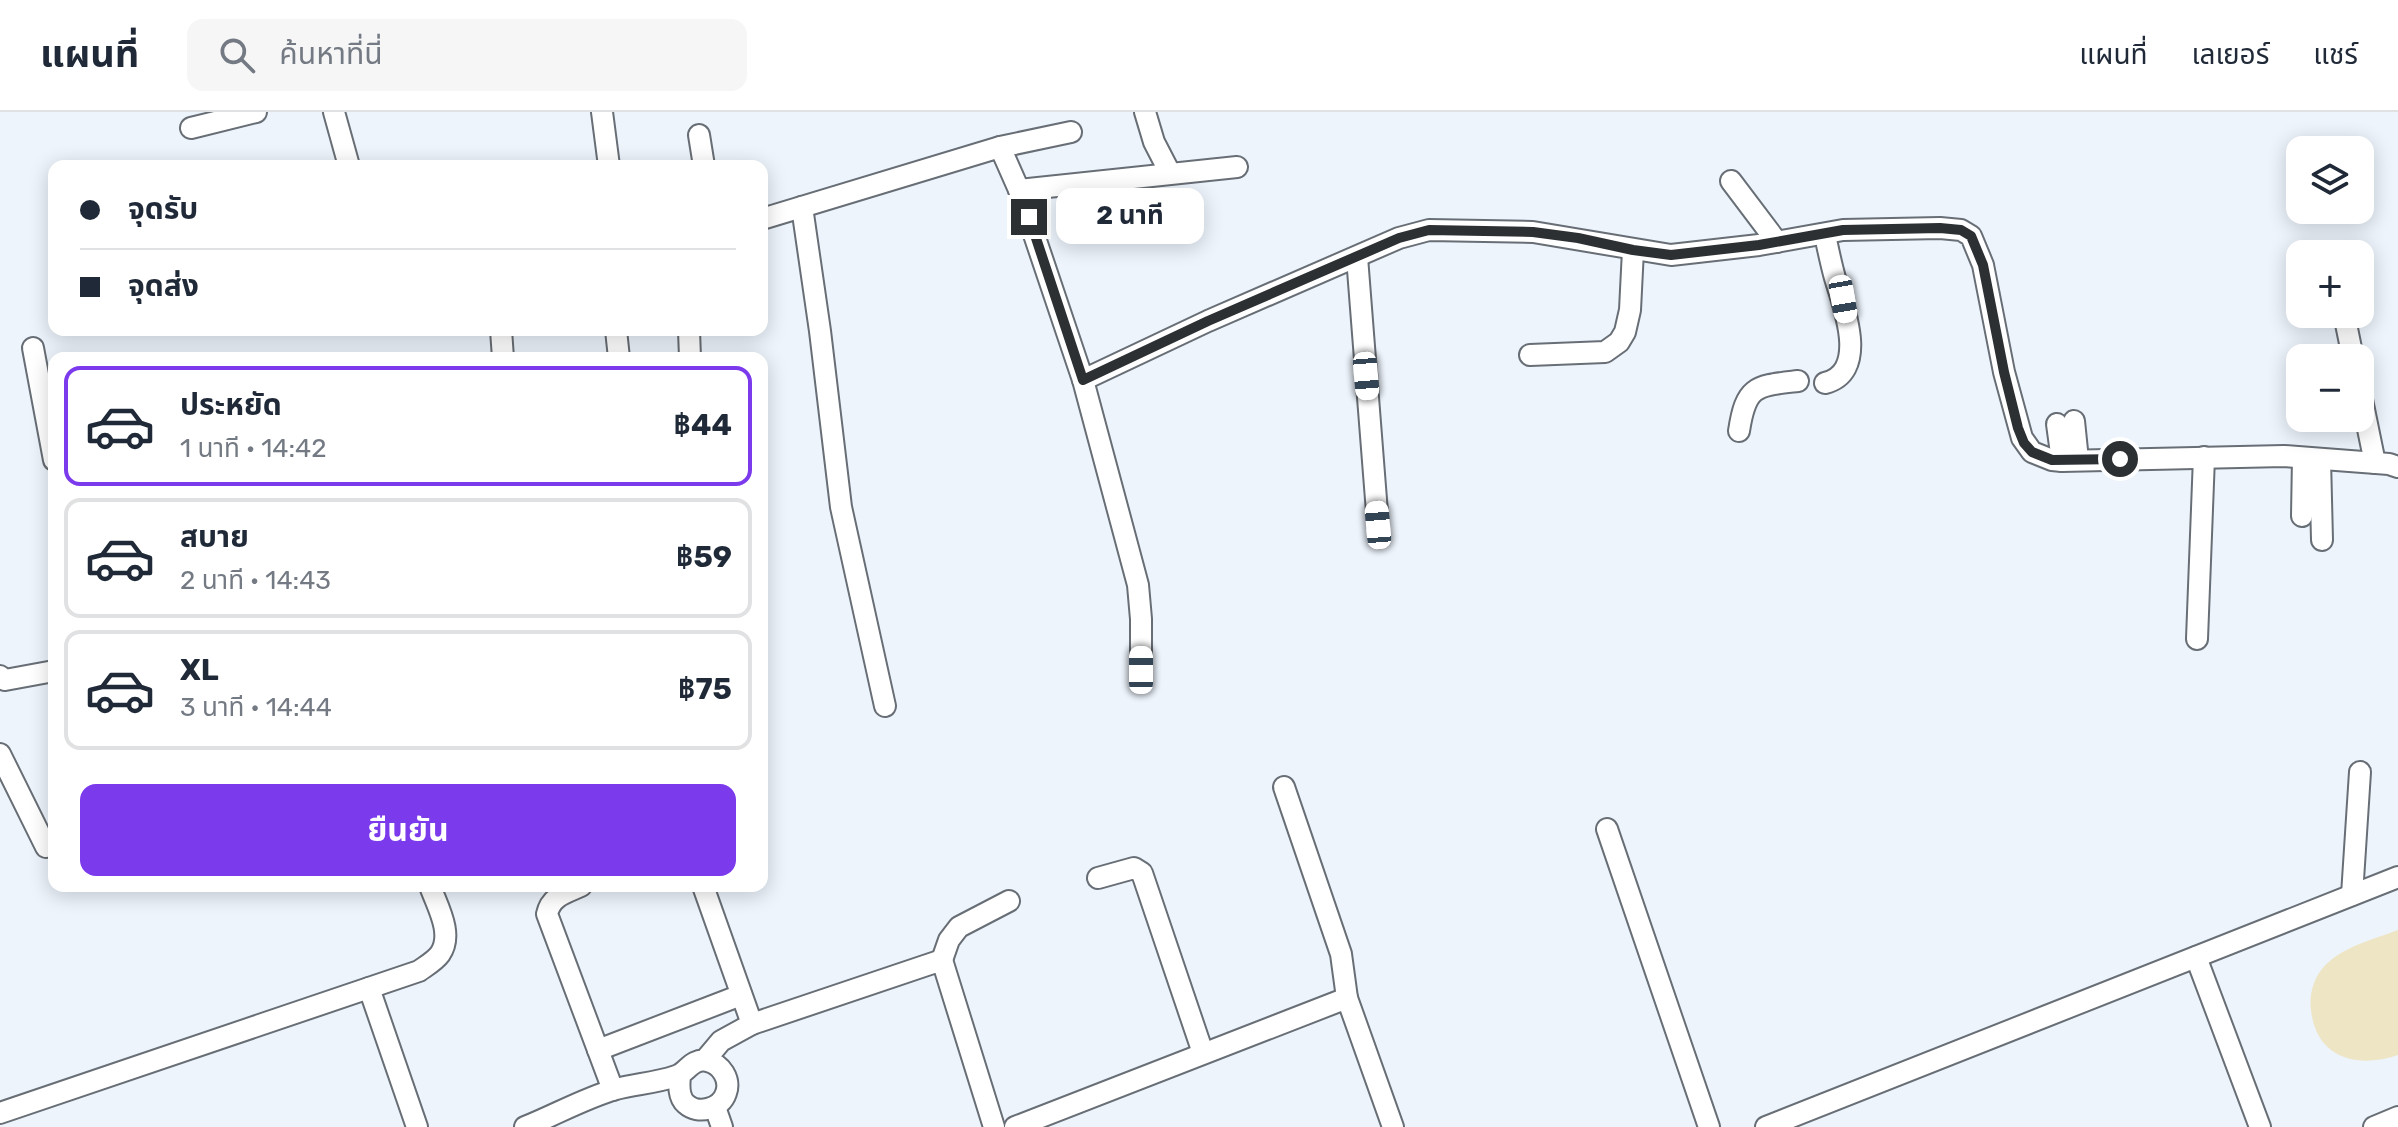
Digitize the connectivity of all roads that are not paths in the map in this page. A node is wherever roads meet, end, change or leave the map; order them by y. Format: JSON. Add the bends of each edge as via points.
{"nodes":[{"id":1,"x":256,"y":112,"type":"edge"},
{"id":2,"x":334,"y":112,"type":"edge"},
{"id":3,"x":602,"y":112,"type":"edge"},
{"id":4,"x":1145,"y":112,"type":"edge"},
{"id":5,"x":191,"y":128,"type":"dead end"},
{"id":6,"x":1071,"y":132,"type":"dead end"},
{"id":7,"x":699,"y":135,"type":"dead end"},
{"id":8,"x":1000,"y":147,"type":"junction"},
{"id":9,"x":347,"y":160,"type":"edge"},
{"id":10,"x":608,"y":160,"type":"edge"},
{"id":11,"x":703,"y":160,"type":"edge"},
{"id":12,"x":1237,"y":167,"type":"dead end"},
{"id":13,"x":1170,"y":173,"type":"junction"},
{"id":14,"x":1731,"y":181,"type":"dead end"},
{"id":15,"x":1019,"y":190,"type":"junction"},
{"id":16,"x":802,"y":207,"type":"junction"},
{"id":17,"x":768,"y":217,"type":"edge"},
{"id":18,"x":1825,"y":235,"type":"junction"},
{"id":19,"x":1777,"y":242,"type":"junction"},
{"id":20,"x":1633,"y":250,"type":"junction"},
{"id":21,"x":1357,"y":257,"type":"junction"},
{"id":22,"x":33,"y":348,"type":"dead end"},
{"id":23,"x":1530,"y":355,"type":"dead end"},
{"id":24,"x":1083,"y":380,"type":"junction"},
{"id":25,"x":1798,"y":381,"type":"dead end"},
{"id":26,"x":1825,"y":383,"type":"dead end"},
{"id":27,"x":2066,"y":423,"type":"dead end"},
{"id":28,"x":48,"y":428,"type":"edge"},
{"id":29,"x":1739,"y":431,"type":"dead end"},
{"id":30,"x":2369,"y":432,"type":"edge"},
{"id":31,"x":2204,"y":457,"type":"junction"},
{"id":32,"x":2312,"y":458,"type":"junction"},
{"id":33,"x":2070,"y":460,"type":"junction"},
{"id":34,"x":2375,"y":463,"type":"junction"},
{"id":35,"x":2398,"y":467,"type":"edge"},
{"id":36,"x":2302,"y":516,"type":"dead end"},
{"id":37,"x":1378,"y":525,"type":"dead end"},
{"id":38,"x":2322,"y":540,"type":"dead end"},
{"id":39,"x":2197,"y":639,"type":"dead end"},
{"id":40,"x":1141,"y":670,"type":"dead end"},
{"id":41,"x":48,"y":672,"type":"edge"},
{"id":42,"x":2,"y":683,"type":"edge"},
{"id":43,"x":885,"y":706,"type":"dead end"},
{"id":44,"x":0,"y":754,"type":"edge"},
{"id":45,"x":2360,"y":772,"type":"dead end"},
{"id":46,"x":1284,"y":787,"type":"dead end"},
{"id":47,"x":1607,"y":829,"type":"dead end"},
{"id":48,"x":46,"y":847,"type":"dead end"},
{"id":49,"x":2398,"y":877,"type":"edge"},
{"id":50,"x":1098,"y":878,"type":"dead end"},
{"id":51,"x":432,"y":892,"type":"edge"},
{"id":52,"x":567,"y":892,"type":"edge"},
{"id":53,"x":705,"y":892,"type":"edge"},
{"id":54,"x":2352,"y":895,"type":"junction"},
{"id":55,"x":1009,"y":901,"type":"dead end"},
{"id":56,"x":2196,"y":957,"type":"junction"},
{"id":57,"x":942,"y":960,"type":"junction"},
{"id":58,"x":369,"y":988,"type":"junction"},
{"id":59,"x":741,"y":995,"type":"junction"},
{"id":60,"x":1347,"y":998,"type":"junction"},
{"id":61,"x":752,"y":1024,"type":"junction"},
{"id":62,"x":598,"y":1050,"type":"junction"},
{"id":63,"x":1203,"y":1053,"type":"junction"},
{"id":64,"x":705,"y":1060,"type":"junction"},
{"id":65,"x":680,"y":1076,"type":"junction"},
{"id":66,"x":613,"y":1090,"type":"junction"},
{"id":67,"x":715,"y":1107,"type":"junction"},
{"id":68,"x":0,"y":1113,"type":"edge"},
{"id":69,"x":2398,"y":1117,"type":"edge"},
{"id":70,"x":417,"y":1127,"type":"edge"},
{"id":71,"x":525,"y":1127,"type":"edge"},
{"id":72,"x":722,"y":1127,"type":"edge"},
{"id":73,"x":994,"y":1127,"type":"edge"},
{"id":74,"x":1015,"y":1127,"type":"edge"},
{"id":75,"x":1393,"y":1127,"type":"edge"},
{"id":76,"x":1709,"y":1127,"type":"edge"},
{"id":77,"x":1766,"y":1127,"type":"edge"},
{"id":78,"x":2260,"y":1127,"type":"edge"},
{"id":79,"x":2374,"y":1127,"type":"edge"}],
"edges":[{"from":1,"to":5,"type":"street"},
{"from":2,"to":9,"type":"street"},
{"from":3,"to":10,"type":"street"},
{"from":4,"to":13,"type":"street"},
{"from":6,"to":8,"type":"street"},
{"from":7,"to":11,"type":"street"},
{"from":8,"to":15,"type":"street"},
{"from":8,"to":16,"type":"street"},
{"from":12,"to":13,"type":"street"},
{"from":13,"to":15,"type":"street"},
{"from":14,"to":19,"type":"street"},
{"from":15,"to":24,"type":"street"},
{"from":16,"to":17,"type":"street"},
{"from":16,"to":43,"type":"street","via":[[841,507]]},
{"from":18,"to":19,"type":"street"},
{"from":18,"to":26,"type":"street","via":[[1850,336],[1843,374]]},
{"from":18,"to":33,"type":"street","via":[[1940,228],[1971,236],[1983,265],[2022,438],[2032,452]]},
{"from":19,"to":20,"type":"street","via":[[1671,255]]},
{"from":20,"to":21,"type":"street","via":[[1533,232],[1429,230]]},
{"from":20,"to":23,"type":"street","via":[[1630,310],[1619,342],[1605,352]]},
{"from":21,"to":24,"type":"street"},
{"from":21,"to":37,"type":"street"},
{"from":22,"to":28,"type":"street"},
{"from":24,"to":40,"type":"street","via":[[1138,585]]},
{"from":25,"to":29,"type":"street","via":[[1761,386],[1750,395]]},
{"from":27,"to":33,"type":"street"},
{"from":30,"to":34,"type":"street"},
{"from":31,"to":32,"type":"street"},
{"from":31,"to":33,"type":"street"},
{"from":31,"to":39,"type":"street"},
{"from":32,"to":34,"type":"street"},
{"from":32,"to":36,"type":"street"},
{"from":32,"to":38,"type":"street"},
{"from":34,"to":35,"type":"street"},
{"from":41,"to":42,"type":"street"},
{"from":44,"to":48,"type":"street"},
{"from":45,"to":54,"type":"street"},
{"from":46,"to":60,"type":"street","via":[[1341,954]]},
{"from":47,"to":76,"type":"street"},
{"from":49,"to":54,"type":"street"},
{"from":50,"to":63,"type":"street","via":[[1134,868],[1142,873]]},
{"from":51,"to":58,"type":"street","via":[[446,942],[439,956],[419,971]]},
{"from":52,"to":62,"type":"street","via":[[550,903],[547,914]]},
{"from":53,"to":59,"type":"street"},
{"from":54,"to":56,"type":"street"},
{"from":55,"to":57,"type":"street","via":[[959,927]]},
{"from":56,"to":77,"type":"street"},
{"from":56,"to":78,"type":"street"},
{"from":57,"to":61,"type":"street"},
{"from":57,"to":73,"type":"street"},
{"from":58,"to":68,"type":"street"},
{"from":58,"to":70,"type":"street"},
{"from":59,"to":61,"type":"street"},
{"from":59,"to":62,"type":"street"},
{"from":60,"to":63,"type":"street"},
{"from":60,"to":75,"type":"street"},
{"from":61,"to":64,"type":"street","via":[[721,1041]]},
{"from":62,"to":66,"type":"street"},
{"from":63,"to":74,"type":"street"},
{"from":64,"to":65,"type":"street","via":[[690,1064]]},
{"from":64,"to":67,"type":"street","via":[[719,1066],[727,1080],[726,1095]]},
{"from":65,"to":66,"type":"street"},
{"from":65,"to":67,"type":"street","via":[[678,1091],[686,1104],[700,1110]]},
{"from":66,"to":71,"type":"street"},
{"from":67,"to":72,"type":"street"},
{"from":69,"to":79,"type":"street"}]}
